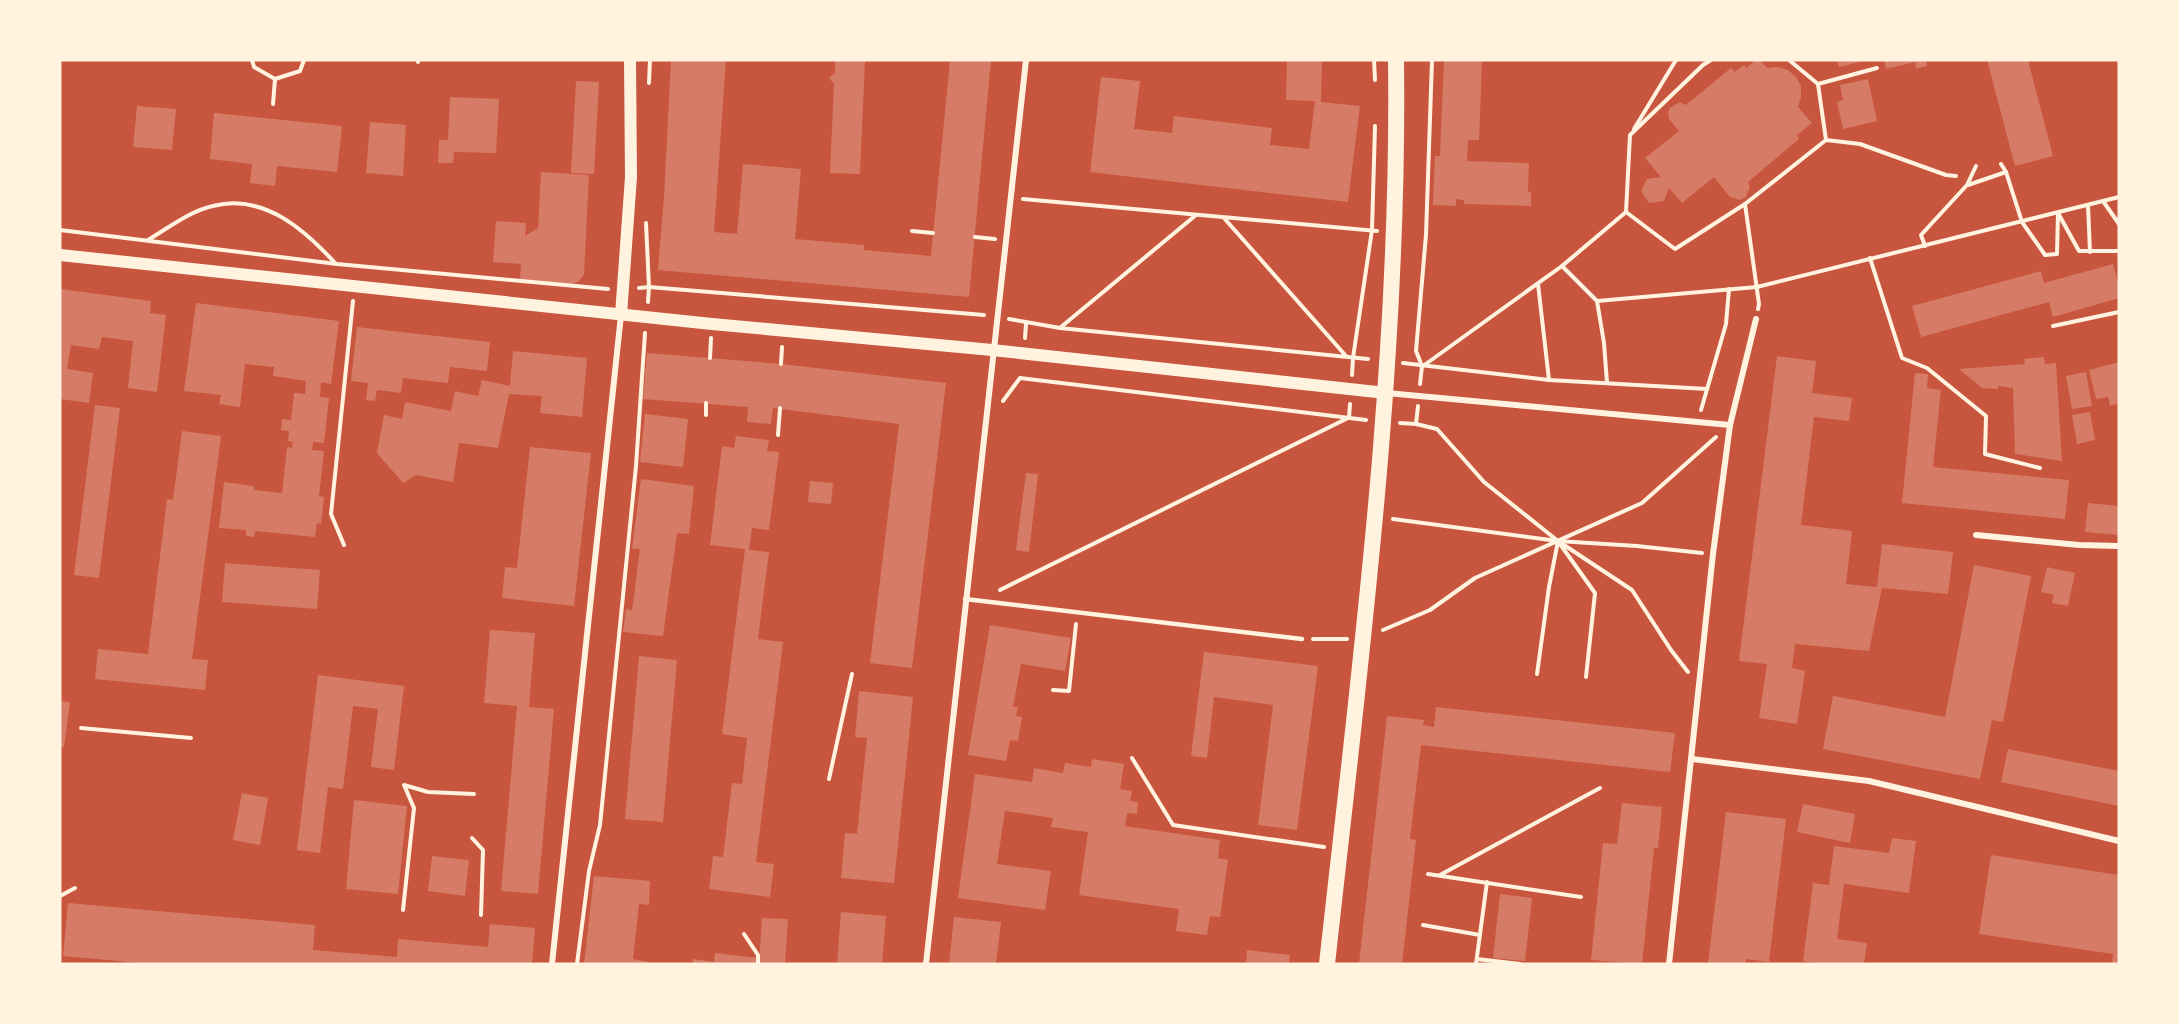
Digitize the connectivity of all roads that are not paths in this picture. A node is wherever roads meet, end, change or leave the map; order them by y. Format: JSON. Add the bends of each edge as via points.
{"nodes":[{"id":1,"x":630,"y":60,"type":"edge"},
{"id":2,"x":1026,"y":60,"type":"edge"},
{"id":3,"x":1396,"y":60,"type":"edge"},
{"id":4,"x":60,"y":255,"type":"edge"},
{"id":5,"x":621,"y":315,"type":"junction"},
{"id":6,"x":1756,"y":318,"type":"road end"},
{"id":7,"x":992,"y":350,"type":"junction"},
{"id":8,"x":1386,"y":393,"type":"junction"},
{"id":9,"x":1730,"y":424,"type":"junction"},
{"id":10,"x":1976,"y":535,"type":"dead end"},
{"id":11,"x":2119,"y":546,"type":"edge"},
{"id":12,"x":965,"y":600,"type":"junction"},
{"id":13,"x":1302,"y":639,"type":"road end"},
{"id":14,"x":1692,"y":759,"type":"junction"},
{"id":15,"x":2119,"y":841,"type":"edge"},
{"id":16,"x":552,"y":964,"type":"edge"},
{"id":17,"x":926,"y":964,"type":"edge"},
{"id":18,"x":1327,"y":964,"type":"edge"},
{"id":19,"x":1669,"y":964,"type":"edge"}],
"edges":[{"from":1,"to":5,"type":"main road","via":[[631,177]]},
{"from":2,"to":7,"type":"street"},
{"from":3,"to":8,"type":"highway","via":[[1395,232]]},
{"from":4,"to":5,"type":"main road"},
{"from":5,"to":7,"type":"main road"},
{"from":5,"to":16,"type":"street"},
{"from":6,"to":9,"type":"street"},
{"from":7,"to":8,"type":"main road"},
{"from":7,"to":12,"type":"street"},
{"from":8,"to":9,"type":"street"},
{"from":8,"to":18,"type":"highway"},
{"from":9,"to":14,"type":"street"},
{"from":10,"to":11,"type":"street"},
{"from":12,"to":13,"type":"lane"},
{"from":12,"to":17,"type":"street"},
{"from":14,"to":15,"type":"street","via":[[1869,781]]},
{"from":14,"to":19,"type":"street"}]}
